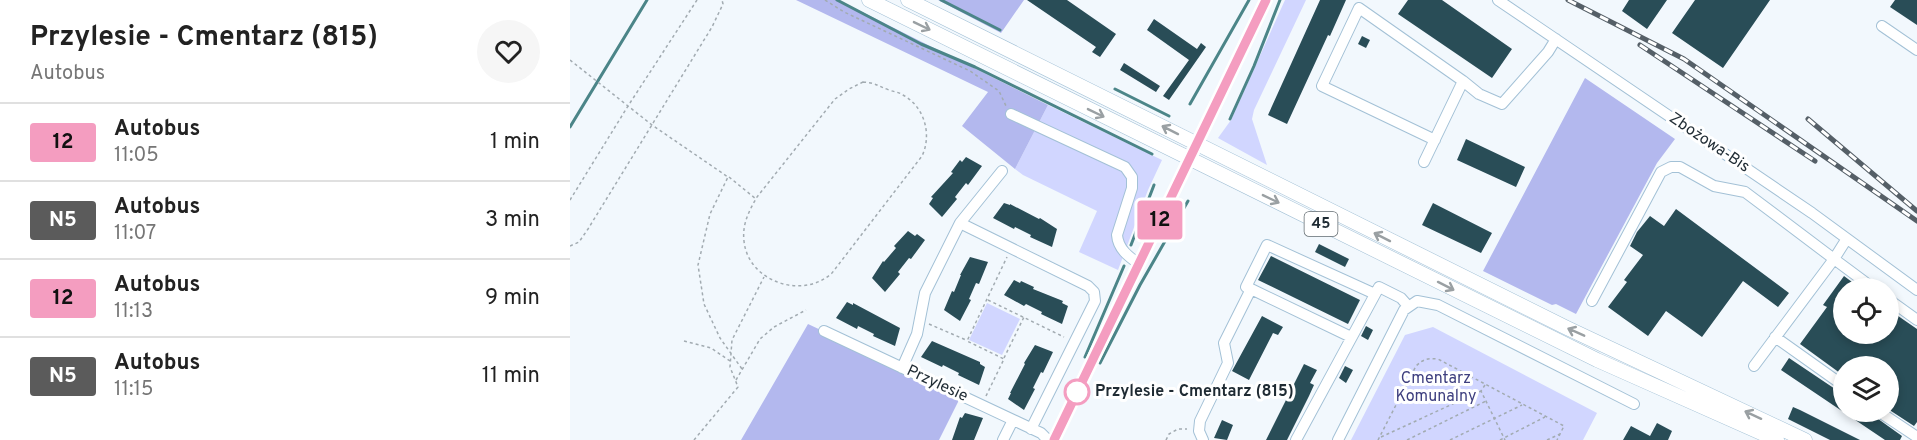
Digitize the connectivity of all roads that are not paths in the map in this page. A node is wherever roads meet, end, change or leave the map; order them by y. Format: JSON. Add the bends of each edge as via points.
{"nodes":[{"id":1,"x":869,"y":0,"type":"edge"},
{"id":2,"x":908,"y":0,"type":"edge"},
{"id":3,"x":1266,"y":0,"type":"edge"},
{"id":4,"x":1498,"y":0,"type":"edge"},
{"id":5,"x":1882,"y":26,"type":"dead end"},
{"id":6,"x":1556,"y":39,"type":"junction"},
{"id":7,"x":1917,"y":51,"type":"edge"},
{"id":8,"x":1463,"y":81,"type":"junction"},
{"id":9,"x":1011,"y":114,"type":"road end"},
{"id":10,"x":1435,"y":140,"type":"junction"},
{"id":11,"x":1425,"y":162,"type":"dead end"},
{"id":12,"x":1002,"y":171,"type":"dead end"},
{"id":13,"x":960,"y":223,"type":"junction"},
{"id":14,"x":1846,"y":240,"type":"junction"},
{"id":15,"x":1834,"y":259,"type":"junction"},
{"id":16,"x":1139,"y":264,"type":"junction"},
{"id":17,"x":1860,"y":278,"type":"edge"},
{"id":18,"x":1251,"y":289,"type":"junction"},
{"id":19,"x":1917,"y":290,"type":"edge"},
{"id":20,"x":1375,"y":294,"type":"junction"},
{"id":21,"x":1592,"y":301,"type":"dead end"},
{"id":22,"x":1408,"y":306,"type":"junction"},
{"id":23,"x":1899,"y":307,"type":"edge"},
{"id":24,"x":1917,"y":320,"type":"edge"},
{"id":25,"x":824,"y":331,"type":"dead end"},
{"id":26,"x":1351,"y":337,"type":"junction"},
{"id":27,"x":1776,"y":337,"type":"junction"},
{"id":28,"x":1754,"y":366,"type":"dead end"},
{"id":29,"x":902,"y":368,"type":"junction"},
{"id":30,"x":1833,"y":378,"type":"edge"},
{"id":31,"x":1634,"y":404,"type":"dead end"},
{"id":32,"x":1013,"y":420,"type":"junction"},
{"id":33,"x":1894,"y":422,"type":"edge"},
{"id":34,"x":1031,"y":429,"type":"junction"},
{"id":35,"x":1201,"y":436,"type":"edge"},
{"id":36,"x":1917,"y":437,"type":"edge"},
{"id":37,"x":1003,"y":440,"type":"edge"},
{"id":38,"x":1048,"y":440,"type":"edge"},
{"id":39,"x":1054,"y":440,"type":"edge"},
{"id":40,"x":1296,"y":440,"type":"edge"},
{"id":41,"x":1338,"y":440,"type":"edge"},
{"id":42,"x":1778,"y":440,"type":"edge"},
{"id":43,"x":1805,"y":440,"type":"edge"}],
"edges":[{"from":1,"to":42,"type":"main road","number":"45","one_way":true,"via":[[1597,360]]},
{"from":43,"to":2,"type":"main road","number":"45","one_way":true,"via":[[1567,328]]},
{"from":3,"to":16,"type":"street","bridge":true},
{"from":4,"to":6,"type":"street","name":"Zbożowa-Bis"},
{"from":5,"to":7,"type":"street"},
{"from":6,"to":8,"type":"street","via":[[1502,104],[1479,94]]},
{"from":6,"to":14,"type":"street","name":"Zbożowa-Bis"},
{"from":8,"to":10,"type":"street"},
{"from":8,"to":10,"type":"street","via":[[1359,8],[1322,86]]},
{"from":9,"to":16,"type":"street","via":[[1125,167],[1132,177],[1132,188],[1117,236],[1123,251]]},
{"from":10,"to":11,"type":"street"},
{"from":12,"to":13,"type":"street"},
{"from":13,"to":29,"type":"street","via":[[930,281],[917,334]]},
{"from":13,"to":34,"type":"street","via":[[1094,292],[1095,301]]},
{"from":14,"to":15,"type":"street"},
{"from":14,"to":19,"type":"street","name":"Zbożowa-Bis"},
{"from":15,"to":17,"type":"street"},
{"from":15,"to":21,"type":"street","via":[[1745,192],[1714,186],[1687,170],[1671,167],[1661,172]]},
{"from":15,"to":27,"type":"street"},
{"from":16,"to":39,"type":"street"},
{"from":18,"to":20,"type":"street","via":[[1246,287],[1267,245]]},
{"from":18,"to":26,"type":"street"},
{"from":18,"to":35,"type":"street","via":[[1224,343],[1228,363],[1205,409]]},
{"from":20,"to":22,"type":"street","via":[[1379,287]]},
{"from":20,"to":26,"type":"street"},
{"from":22,"to":31,"type":"street","via":[[1417,301],[1438,305]]},
{"from":22,"to":41,"type":"street"},
{"from":23,"to":24,"type":"street"},
{"from":25,"to":29,"type":"street","name":"Przylesie"},
{"from":26,"to":40,"type":"street"},
{"from":27,"to":28,"type":"street"},
{"from":27,"to":30,"type":"street"},
{"from":29,"to":32,"type":"street","name":"Przylesie"},
{"from":32,"to":34,"type":"street","name":"Przylesie"},
{"from":32,"to":37,"type":"street"},
{"from":33,"to":36,"type":"street"},
{"from":34,"to":38,"type":"street","name":"Przylesie"}]}
